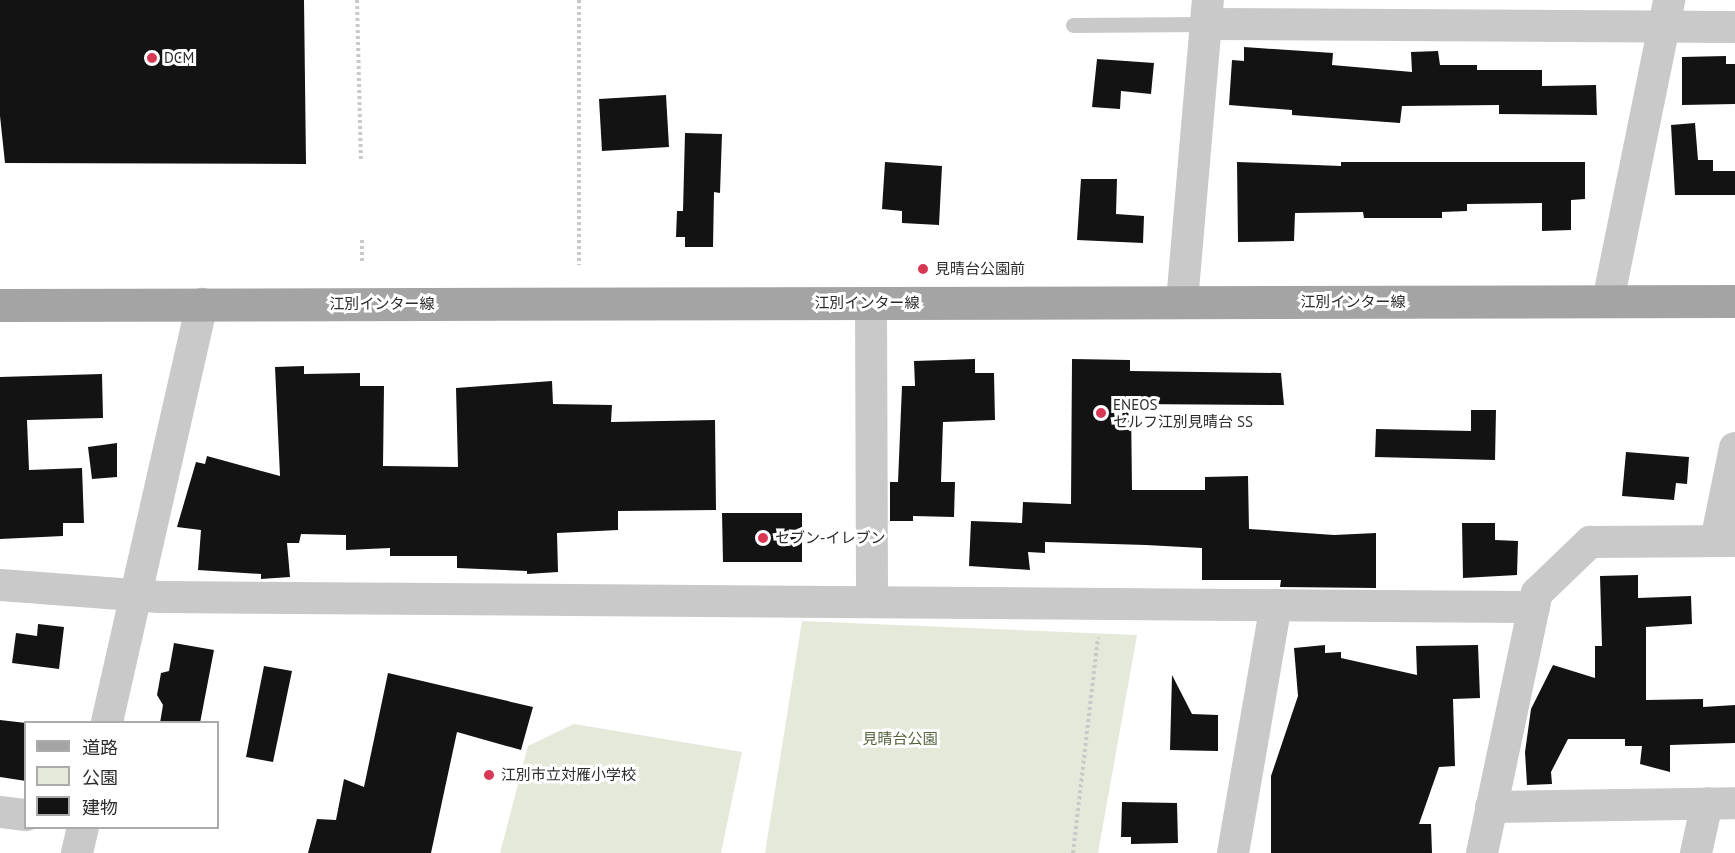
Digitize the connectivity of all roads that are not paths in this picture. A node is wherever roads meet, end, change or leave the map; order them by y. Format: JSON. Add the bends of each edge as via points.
{"nodes":[{"id":1,"x":1207,"y":12,"type":"edge"},
{"id":2,"x":1448,"y":13,"type":"edge"},
{"id":3,"x":1667,"y":14,"type":"edge"},
{"id":4,"x":1072,"y":25,"type":"dead end"},
{"id":5,"x":1735,"y":27,"type":"edge"},
{"id":6,"x":1608,"y":301,"type":"junction"},
{"id":7,"x":1735,"y":301,"type":"edge"},
{"id":8,"x":1182,"y":302,"type":"junction"},
{"id":9,"x":872,"y":303,"type":"junction"},
{"id":10,"x":202,"y":304,"type":"junction"},
{"id":11,"x":0,"y":305,"type":"edge"},
{"id":12,"x":1735,"y":448,"type":"edge"},
{"id":13,"x":1725,"y":541,"type":"edge"},
{"id":14,"x":0,"y":585,"type":"edge"},
{"id":15,"x":136,"y":597,"type":"junction"},
{"id":16,"x":872,"y":602,"type":"junction"},
{"id":17,"x":1276,"y":605,"type":"junction"},
{"id":18,"x":1534,"y":607,"type":"junction"},
{"id":19,"x":107,"y":721,"type":"edge"},
{"id":20,"x":1721,"y":803,"type":"edge"},
{"id":21,"x":1491,"y":807,"type":"junction"},
{"id":22,"x":0,"y":812,"type":"edge"},
{"id":23,"x":24,"y":814,"type":"edge"},
{"id":24,"x":83,"y":829,"type":"edge"},
{"id":25,"x":77,"y":853,"type":"edge"},
{"id":26,"x":1233,"y":853,"type":"edge"},
{"id":27,"x":1482,"y":853,"type":"edge"},
{"id":28,"x":1696,"y":853,"type":"edge"}],
"edges":[{"from":1,"to":2,"type":"street"},
{"from":1,"to":4,"type":"lane"},
{"from":1,"to":8,"type":"street"},
{"from":2,"to":3,"type":"street"},
{"from":3,"to":5,"type":"street"},
{"from":3,"to":6,"type":"street"},
{"from":6,"to":7,"type":"main road","name":"江別インター線"},
{"from":6,"to":8,"type":"main road","name":"江別インター線"},
{"from":8,"to":9,"type":"main road","name":"江別インター線"},
{"from":9,"to":10,"type":"main road","name":"江別インター線"},
{"from":9,"to":16,"type":"street"},
{"from":10,"to":11,"type":"main road","name":"江別インター線"},
{"from":10,"to":15,"type":"street"},
{"from":12,"to":13,"type":"street"},
{"from":13,"to":18,"type":"street","via":[[1590,542],[1537,593]]},
{"from":14,"to":15,"type":"street"},
{"from":15,"to":16,"type":"street"},
{"from":15,"to":19,"type":"street"},
{"from":16,"to":17,"type":"street"},
{"from":17,"to":18,"type":"street"},
{"from":17,"to":26,"type":"street"},
{"from":18,"to":21,"type":"street"},
{"from":20,"to":21,"type":"street"},
{"from":20,"to":28,"type":"street"},
{"from":21,"to":27,"type":"street"},
{"from":22,"to":23,"type":"street"},
{"from":24,"to":25,"type":"street"}]}
